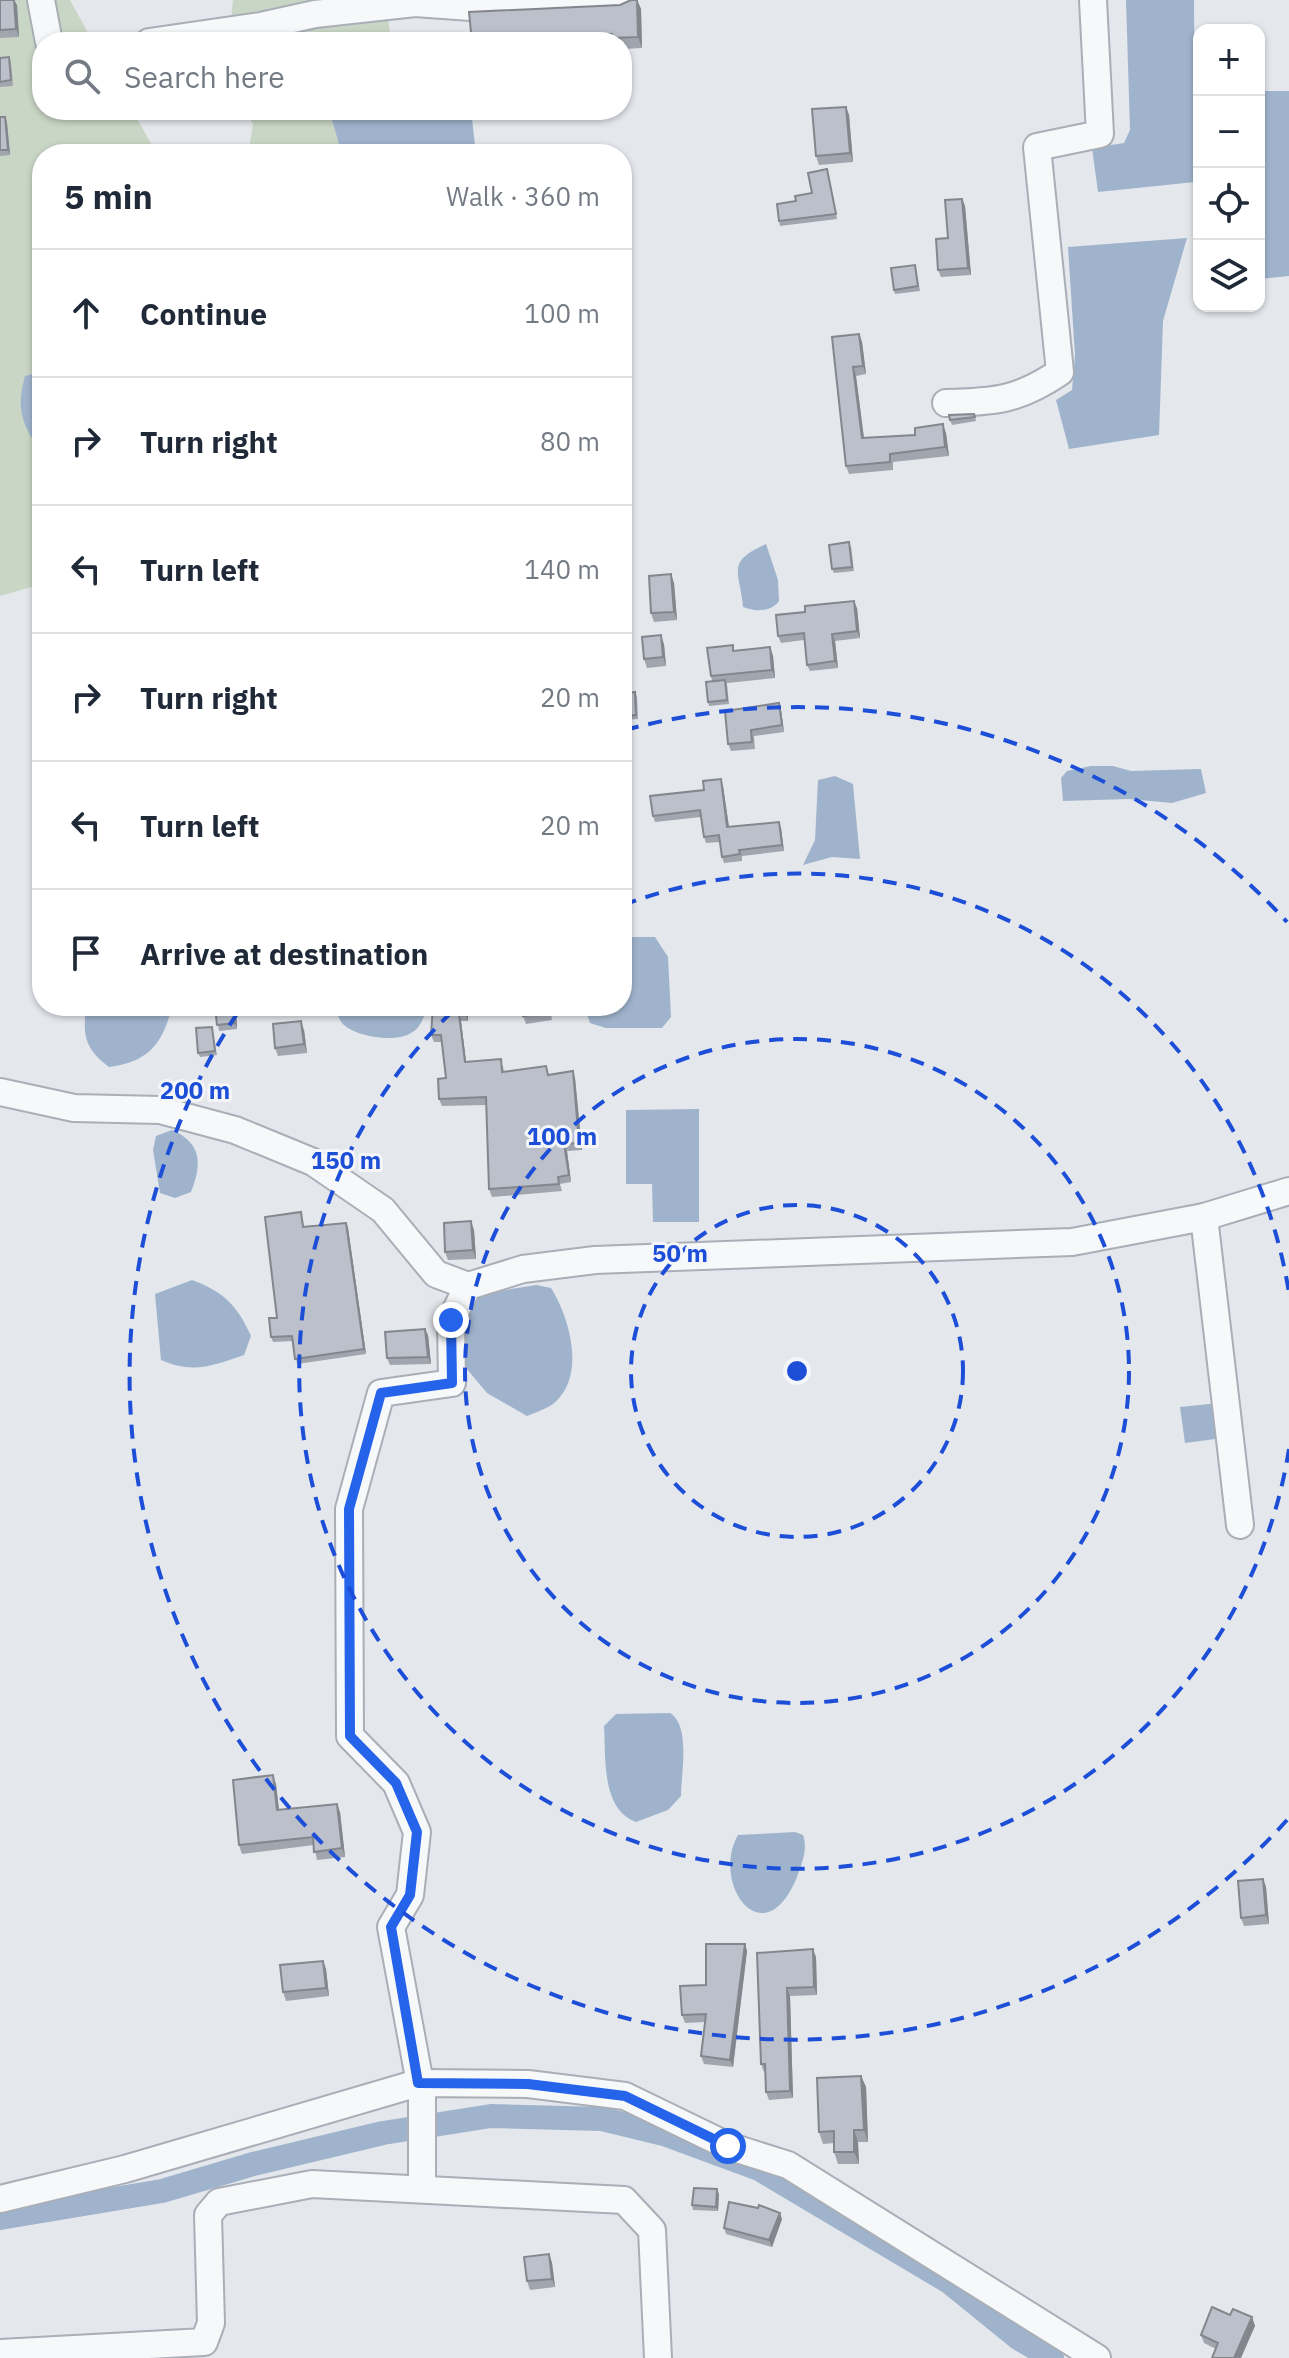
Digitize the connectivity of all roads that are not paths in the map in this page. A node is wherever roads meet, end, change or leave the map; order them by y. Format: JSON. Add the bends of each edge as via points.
{"nodes":[{"id":1,"x":41,"y":0,"type":"edge"},
{"id":2,"x":623,"y":0,"type":"edge"},
{"id":3,"x":1093,"y":0,"type":"edge"},
{"id":4,"x":47,"y":32,"type":"edge"},
{"id":5,"x":219,"y":32,"type":"edge"},
{"id":6,"x":946,"y":403,"type":"dead end"},
{"id":7,"x":0,"y":1092,"type":"edge"},
{"id":8,"x":1289,"y":1191,"type":"edge"},
{"id":9,"x":1204,"y":1217,"type":"junction"},
{"id":10,"x":468,"y":1286,"type":"junction"},
{"id":11,"x":1240,"y":1525,"type":"dead end"},
{"id":12,"x":420,"y":2089,"type":"junction"},
{"id":13,"x":422,"y":2188,"type":"junction"},
{"id":14,"x":0,"y":2199,"type":"edge"},
{"id":15,"x":0,"y":2353,"type":"edge"},
{"id":16,"x":658,"y":2358,"type":"edge"},
{"id":17,"x":1097,"y":2358,"type":"edge"}],
"edges":[{"from":1,"to":4,"type":"street"},
{"from":2,"to":5,"type":"street","via":[[485,8],[401,4]]},
{"from":3,"to":6,"type":"street","via":[[1100,134],[1037,147],[1060,372],[1030,392],[985,402]]},
{"from":7,"to":10,"type":"street","via":[[74,1108],[160,1110],[235,1130],[313,1162],[383,1210],[436,1274]]},
{"from":8,"to":9,"type":"street"},
{"from":9,"to":10,"type":"street","via":[[1072,1242],[595,1260],[523,1269]]},
{"from":9,"to":11,"type":"street"},
{"from":10,"to":12,"type":"street","via":[[451,1320],[452,1383],[381,1393],[349,1509],[350,1736],[396,1783],[417,1832],[410,1895],[391,1927]]},
{"from":12,"to":13,"type":"street"},
{"from":12,"to":14,"type":"street"},
{"from":12,"to":17,"type":"street","via":[[528,2084],[625,2096],[728,2146],[788,2165]]},
{"from":13,"to":15,"type":"street","via":[[312,2184],[219,2202],[208,2215],[211,2323],[204,2342]]},
{"from":13,"to":16,"type":"street","via":[[624,2200],[652,2230]]}]}
